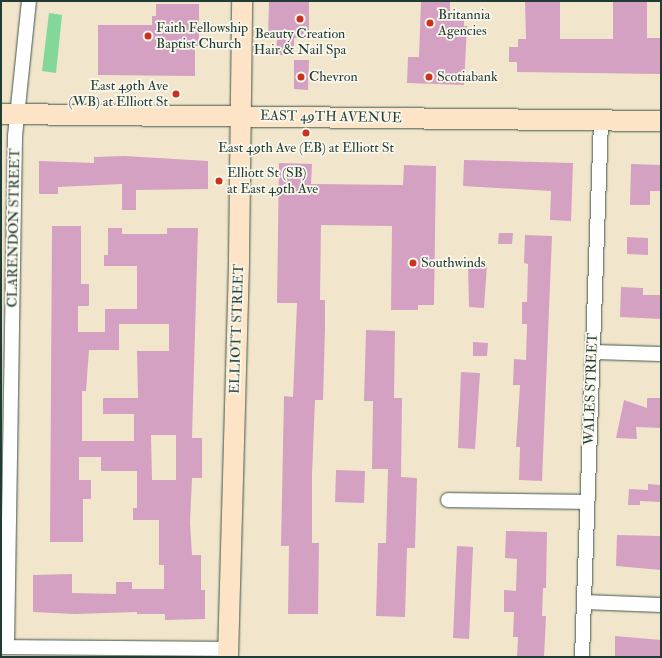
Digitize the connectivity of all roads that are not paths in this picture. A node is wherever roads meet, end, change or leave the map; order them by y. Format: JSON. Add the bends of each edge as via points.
{"nodes":[{"id":1,"x":29,"y":1,"type":"edge"},
{"id":2,"x":242,"y":1,"type":"edge"},
{"id":3,"x":9,"y":114,"type":"edge"},
{"id":4,"x":240,"y":116,"type":"junction"},
{"id":5,"x":601,"y":120,"type":"junction"},
{"id":6,"x":661,"y":121,"type":"edge"},
{"id":7,"x":593,"y":352,"type":"junction"},
{"id":8,"x":661,"y":354,"type":"edge"},
{"id":9,"x":448,"y":500,"type":"dead end"},
{"id":10,"x":588,"y":502,"type":"junction"},
{"id":11,"x":584,"y":602,"type":"junction"},
{"id":12,"x":661,"y":605,"type":"edge"},
{"id":13,"x":4,"y":647,"type":"edge"},
{"id":14,"x":228,"y":653,"type":"edge"},
{"id":15,"x":582,"y":657,"type":"edge"}],
"edges":[{"from":1,"to":3,"type":"street","name":"CLARENDON STREET"},
{"from":2,"to":4,"type":"street","name":"ELLIOTT STREET"},
{"from":3,"to":4,"type":"street","name":"EAST 49TH AVENUE"},
{"from":3,"to":13,"type":"street","name":"CLARENDON STREET","via":[[15,136]]},
{"from":4,"to":5,"type":"street","name":"EAST 49TH AVENUE"},
{"from":4,"to":14,"type":"street","name":"ELLIOTT STREET"},
{"from":5,"to":6,"type":"street","name":"EAST 49TH AVENUE"},
{"from":5,"to":7,"type":"street","name":"WALES STREET"},
{"from":7,"to":8,"type":"street"},
{"from":7,"to":10,"type":"street","name":"WALES STREET"},
{"from":9,"to":10,"type":"street"},
{"from":10,"to":11,"type":"street","name":"WALES STREET"},
{"from":11,"to":12,"type":"street"},
{"from":11,"to":15,"type":"street","name":"WALES STREET"},
{"from":13,"to":14,"type":"street"}]}
